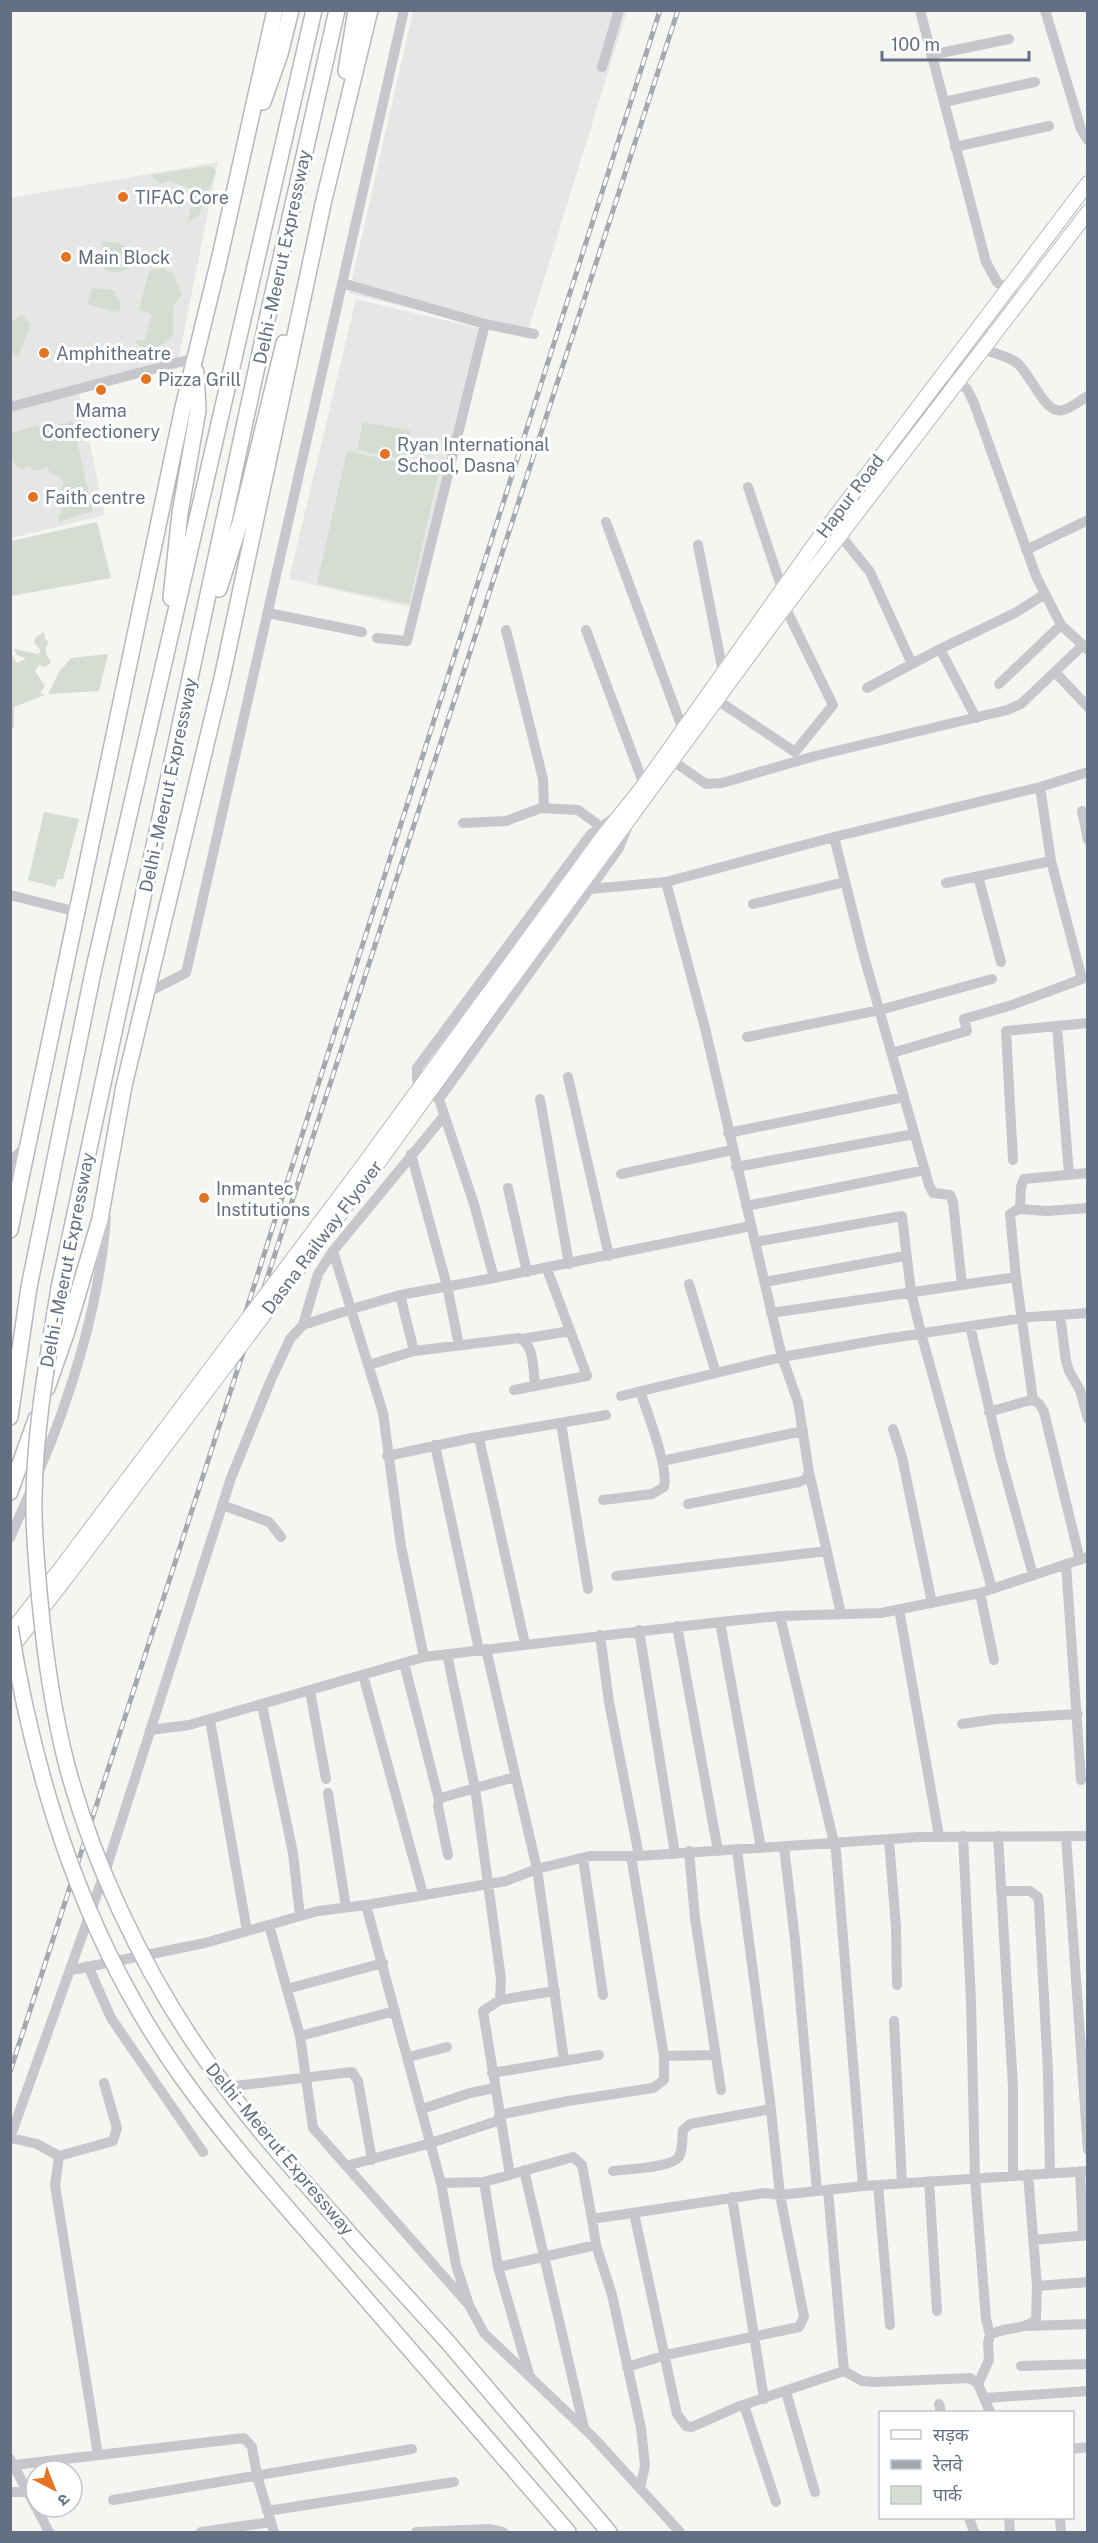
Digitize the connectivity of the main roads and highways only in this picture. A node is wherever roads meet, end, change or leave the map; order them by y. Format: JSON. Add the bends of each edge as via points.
{"nodes":[{"id":1,"x":275,"y":10,"type":"edge"},
{"id":2,"x":291,"y":10,"type":"edge"},
{"id":3,"x":314,"y":10,"type":"edge"},
{"id":4,"x":337,"y":10,"type":"edge"},
{"id":5,"x":356,"y":10,"type":"edge"},
{"id":6,"x":370,"y":10,"type":"edge"},
{"id":7,"x":242,"y":161,"type":"junction"},
{"id":8,"x":1088,"y":183,"type":"edge"},
{"id":9,"x":323,"y":204,"type":"junction"},
{"id":10,"x":1088,"y":212,"type":"edge"},
{"id":11,"x":195,"y":358,"type":"junction"},
{"id":12,"x":164,"y":667,"type":"junction"},
{"id":13,"x":192,"y":675,"type":"junction"},
{"id":14,"x":625,"y":817,"type":"junction"},
{"id":15,"x":598,"y":852,"type":"junction"},
{"id":16,"x":16,"y":1172,"type":"edge"},
{"id":17,"x":10,"y":1230,"type":"edge"},
{"id":18,"x":10,"y":1417,"type":"edge"},
{"id":19,"x":10,"y":1492,"type":"edge"},
{"id":20,"x":10,"y":1627,"type":"edge"},
{"id":21,"x":10,"y":1632,"type":"edge"},
{"id":22,"x":10,"y":1650,"type":"edge"},
{"id":23,"x":568,"y":2532,"type":"edge"},
{"id":24,"x":609,"y":2532,"type":"edge"}],
"edges":[{"from":1,"to":7,"type":"highway"},
{"from":2,"to":7,"type":"highway","via":[[280,54]]},
{"from":3,"to":12,"type":"highway","name":"Delhi - Meerut Expressway"},
{"from":4,"to":13,"type":"highway","name":"Delhi - Meerut Expressway"},
{"from":5,"to":9,"type":"highway"},
{"from":6,"to":9,"type":"highway"},
{"from":7,"to":11,"type":"highway"},
{"from":8,"to":14,"type":"main road","name":"Hapur Road","via":[[782,589]]},
{"from":9,"to":13,"type":"highway","via":[[272,384],[240,523]]},
{"from":9,"to":19,"type":"highway","via":[[222,678],[124,1086],[100,1219],[67,1331]]},
{"from":10,"to":14,"type":"main road","name":"Hapur Road","via":[[785,607],[673,760]]},
{"from":11,"to":12,"type":"highway","via":[[198,410],[180,513]]},
{"from":11,"to":16,"type":"highway","via":[[28,1144]]},
{"from":12,"to":18,"type":"highway","name":"Delhi - Meerut Expressway","via":[[93,972],[29,1287]]},
{"from":13,"to":24,"type":"highway","name":"Delhi - Meerut Expressway","bridge":true,"via":[[58,1288],[41,1414],[34,1495],[35,1546],[43,1632],[66,1761],[98,1860],[157,1981],[196,2047],[243,2109]]},
{"from":14,"to":15,"type":"main road","name":"Dasna Railway Flyover"},
{"from":15,"to":21,"type":"main road","name":"Dasna Railway Flyover","bridge":true},
{"from":15,"to":22,"type":"main road","name":"Dasna Railway Flyover","bridge":true,"via":[[373,1170]]},
{"from":16,"to":17,"type":"highway"},
{"from":20,"to":23,"type":"highway","name":"Delhi - Meerut Expressway","bridge":true,"via":[[21,1692],[48,1801],[80,1892],[139,2011],[226,2135]]}]}
